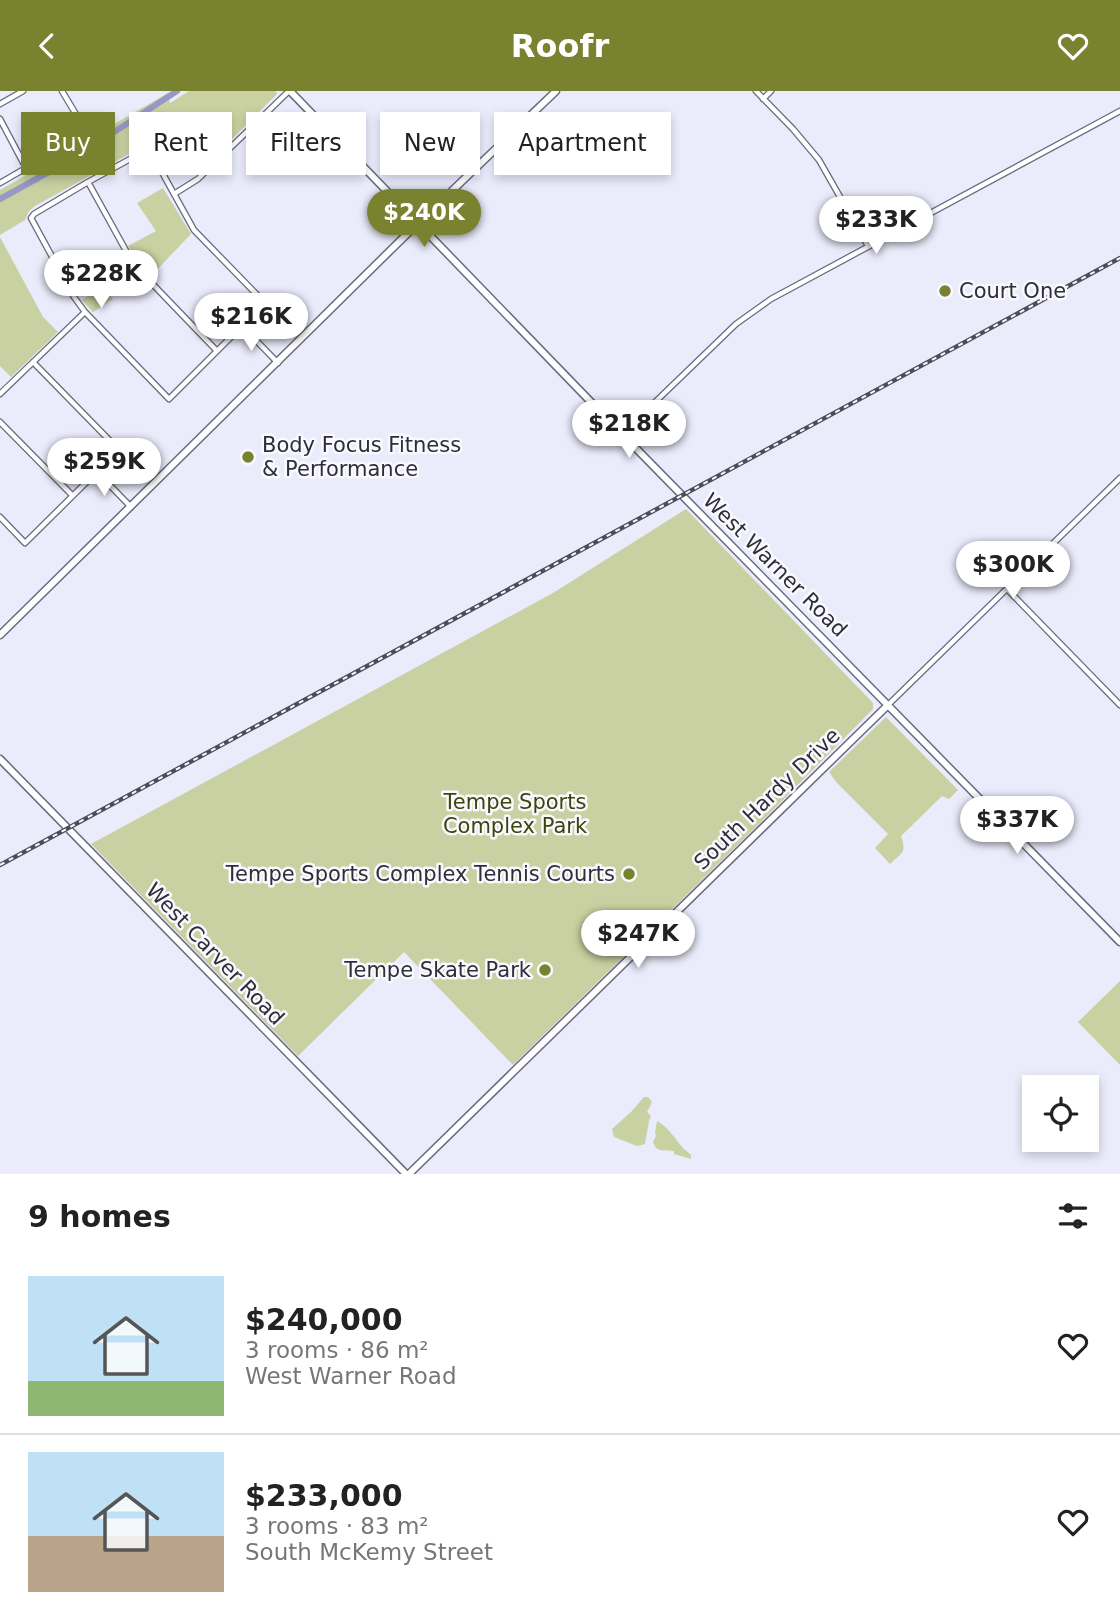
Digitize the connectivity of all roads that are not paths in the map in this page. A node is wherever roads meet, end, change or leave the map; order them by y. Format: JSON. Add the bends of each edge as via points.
{"nodes":[{"id":1,"x":23,"y":91,"type":"edge"},
{"id":2,"x":62,"y":91,"type":"edge"},
{"id":3,"x":289,"y":91,"type":"edge"},
{"id":4,"x":556,"y":91,"type":"edge"},
{"id":5,"x":755,"y":91,"type":"edge"},
{"id":6,"x":771,"y":91,"type":"edge"},
{"id":7,"x":763,"y":99,"type":"junction"},
{"id":8,"x":0,"y":104,"type":"edge"},
{"id":9,"x":1120,"y":111,"type":"edge"},
{"id":10,"x":75,"y":112,"type":"edge"},
{"id":11,"x":0,"y":119,"type":"edge"},
{"id":12,"x":88,"y":182,"type":"junction"},
{"id":13,"x":0,"y":183,"type":"edge"},
{"id":14,"x":174,"y":194,"type":"junction"},
{"id":15,"x":418,"y":223,"type":"junction"},
{"id":16,"x":868,"y":246,"type":"junction"},
{"id":17,"x":85,"y":312,"type":"junction"},
{"id":18,"x":242,"y":326,"type":"junction"},
{"id":19,"x":217,"y":351,"type":"junction"},
{"id":20,"x":33,"y":362,"type":"junction"},
{"id":21,"x":278,"y":363,"type":"junction"},
{"id":22,"x":0,"y":394,"type":"edge"},
{"id":23,"x":0,"y":422,"type":"edge"},
{"id":24,"x":622,"y":434,"type":"junction"},
{"id":25,"x":96,"y":471,"type":"junction"},
{"id":26,"x":1120,"y":478,"type":"edge"},
{"id":27,"x":72,"y":495,"type":"junction"},
{"id":28,"x":131,"y":507,"type":"junction"},
{"id":29,"x":0,"y":517,"type":"edge"},
{"id":30,"x":1007,"y":589,"type":"junction"},
{"id":31,"x":0,"y":635,"type":"edge"},
{"id":32,"x":888,"y":705,"type":"junction"},
{"id":33,"x":1120,"y":705,"type":"edge"},
{"id":34,"x":0,"y":759,"type":"edge"},
{"id":35,"x":1120,"y":942,"type":"edge"},
{"id":36,"x":407,"y":1174,"type":"edge"}],
"edges":[{"from":1,"to":8,"type":"street"},
{"from":2,"to":10,"type":"street"},
{"from":3,"to":14,"type":"street","via":[[198,179]]},
{"from":3,"to":15,"type":"main road","name":"West Warner Road"},
{"from":4,"to":15,"type":"main road"},
{"from":5,"to":7,"type":"street"},
{"from":6,"to":7,"type":"street"},
{"from":7,"to":16,"type":"street","via":[[819,160]]},
{"from":9,"to":16,"type":"street"},
{"from":11,"to":13,"type":"street","via":[[26,168]]},
{"from":12,"to":14,"type":"street","via":[[143,152],[153,156]]},
{"from":12,"to":17,"type":"street","via":[[31,218]]},
{"from":12,"to":19,"type":"street","via":[[130,258]]},
{"from":14,"to":18,"type":"street","via":[[200,237],[265,303]]},
{"from":15,"to":21,"type":"main road"},
{"from":15,"to":24,"type":"main road","name":"West Warner Road"},
{"from":16,"to":24,"type":"street","via":[[746,316]]},
{"from":17,"to":19,"type":"street","via":[[169,399]]},
{"from":17,"to":20,"type":"street"},
{"from":18,"to":19,"type":"street"},
{"from":18,"to":21,"type":"street"},
{"from":20,"to":22,"type":"street"},
{"from":20,"to":25,"type":"street","via":[[119,450]]},
{"from":21,"to":28,"type":"main road"},
{"from":23,"to":27,"type":"street"},
{"from":24,"to":32,"type":"main road","name":"West Warner Road"},
{"from":25,"to":27,"type":"street"},
{"from":25,"to":28,"type":"street"},
{"from":26,"to":30,"type":"street","name":"South Hardy Drive"},
{"from":27,"to":29,"type":"street","via":[[25,543]]},
{"from":28,"to":31,"type":"main road"},
{"from":30,"to":32,"type":"street","name":"South Hardy Drive"},
{"from":30,"to":33,"type":"street"},
{"from":32,"to":35,"type":"main road","name":"West Warner Road"},
{"from":32,"to":36,"type":"main road","name":"South Hardy Drive"},
{"from":34,"to":36,"type":"main road","name":"West Carver Road"}]}
